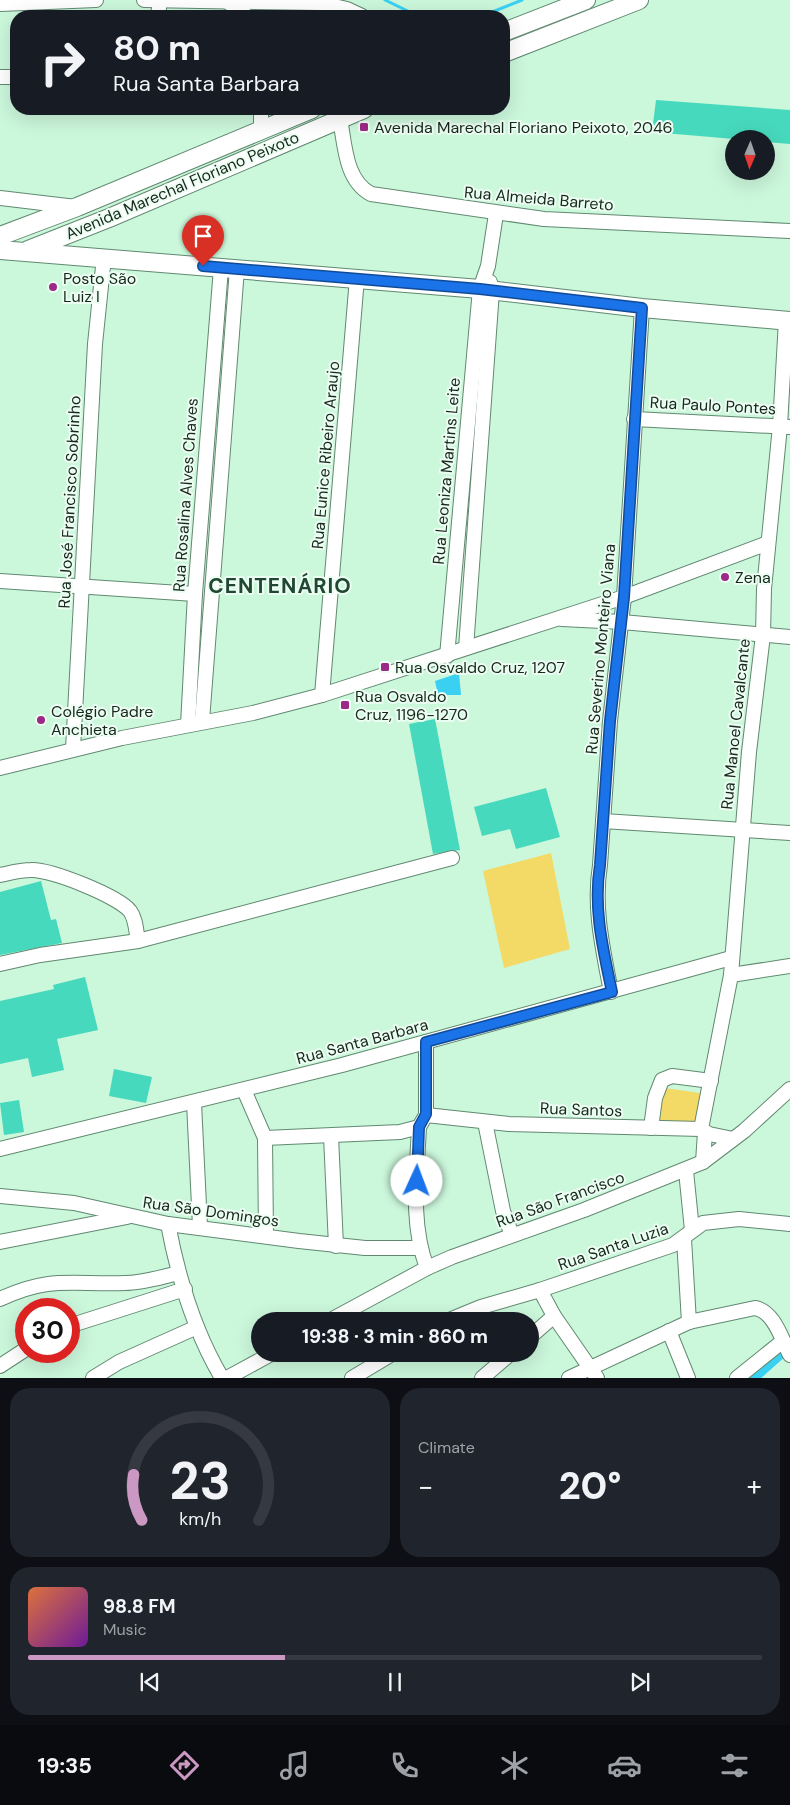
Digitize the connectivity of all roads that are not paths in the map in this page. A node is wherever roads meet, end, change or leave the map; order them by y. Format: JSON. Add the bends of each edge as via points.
{"nodes":[{"id":1,"x":96,"y":0,"type":"edge"},
{"id":2,"x":144,"y":0,"type":"edge"},
{"id":3,"x":160,"y":0,"type":"edge"},
{"id":4,"x":586,"y":0,"type":"edge"},
{"id":5,"x":638,"y":0,"type":"edge"},
{"id":6,"x":20,"y":1,"type":"edge"},
{"id":7,"x":38,"y":2,"type":"junction"},
{"id":8,"x":228,"y":2,"type":"junction"},
{"id":9,"x":0,"y":4,"type":"edge"},
{"id":10,"x":38,"y":10,"type":"edge"},
{"id":11,"x":239,"y":10,"type":"edge"},
{"id":12,"x":349,"y":10,"type":"edge"},
{"id":13,"x":510,"y":30,"type":"edge"},
{"id":14,"x":510,"y":52,"type":"edge"},
{"id":15,"x":261,"y":115,"type":"edge"},
{"id":16,"x":297,"y":115,"type":"edge"},
{"id":17,"x":348,"y":115,"type":"edge"},
{"id":18,"x":340,"y":118,"type":"junction"},
{"id":19,"x":261,"y":130,"type":"junction"},
{"id":20,"x":0,"y":198,"type":"edge"},
{"id":21,"x":76,"y":207,"type":"junction"},
{"id":22,"x":496,"y":214,"type":"junction"},
{"id":23,"x":790,"y":231,"type":"edge"},
{"id":24,"x":0,"y":236,"type":"edge"},
{"id":25,"x":0,"y":250,"type":"edge"},
{"id":26,"x":21,"y":253,"type":"junction"},
{"id":27,"x":104,"y":257,"type":"junction"},
{"id":28,"x":0,"y":262,"type":"edge"},
{"id":29,"x":229,"y":268,"type":"junction"},
{"id":30,"x":357,"y":278,"type":"junction"},
{"id":31,"x":486,"y":290,"type":"junction"},
{"id":32,"x":642,"y":308,"type":"junction"},
{"id":33,"x":789,"y":320,"type":"edge"},
{"id":34,"x":634,"y":419,"type":"junction"},
{"id":35,"x":785,"y":427,"type":"edge"},
{"id":36,"x":768,"y":543,"type":"junction"},
{"id":37,"x":0,"y":581,"type":"edge"},
{"id":38,"x":82,"y":587,"type":"junction"},
{"id":39,"x":195,"y":594,"type":"junction"},
{"id":40,"x":624,"y":597,"type":"junction"},
{"id":41,"x":554,"y":619,"type":"junction"},
{"id":42,"x":622,"y":622,"type":"junction"},
{"id":43,"x":763,"y":635,"type":"junction"},
{"id":44,"x":790,"y":637,"type":"edge"},
{"id":45,"x":466,"y":648,"type":"junction"},
{"id":46,"x":447,"y":656,"type":"junction"},
{"id":47,"x":322,"y":695,"type":"junction"},
{"id":48,"x":202,"y":721,"type":"junction"},
{"id":49,"x":188,"y":725,"type":"junction"},
{"id":50,"x":74,"y":749,"type":"junction"},
{"id":51,"x":0,"y":768,"type":"edge"},
{"id":52,"x":603,"y":821,"type":"junction"},
{"id":53,"x":742,"y":829,"type":"junction"},
{"id":54,"x":790,"y":833,"type":"edge"},
{"id":55,"x":452,"y":858,"type":"dead end"},
{"id":56,"x":1,"y":871,"type":"edge"},
{"id":57,"x":138,"y":940,"type":"junction"},
{"id":58,"x":731,"y":958,"type":"junction"},
{"id":59,"x":0,"y":964,"type":"edge"},
{"id":60,"x":790,"y":966,"type":"edge"},
{"id":61,"x":731,"y":975,"type":"junction"},
{"id":62,"x":612,"y":992,"type":"junction"},
{"id":63,"x":426,"y":1042,"type":"junction"},
{"id":64,"x":711,"y":1082,"type":"junction"},
{"id":65,"x":790,"y":1089,"type":"edge"},
{"id":66,"x":244,"y":1090,"type":"junction"},
{"id":67,"x":194,"y":1103,"type":"junction"},
{"id":68,"x":426,"y":1114,"type":"junction"},
{"id":69,"x":485,"y":1122,"type":"junction"},
{"id":70,"x":419,"y":1127,"type":"junction"},
{"id":71,"x":651,"y":1128,"type":"junction"},
{"id":72,"x":703,"y":1131,"type":"junction"},
{"id":73,"x":331,"y":1136,"type":"junction"},
{"id":74,"x":265,"y":1138,"type":"junction"},
{"id":75,"x":733,"y":1139,"type":"junction"},
{"id":76,"x":0,"y":1149,"type":"edge"},
{"id":77,"x":703,"y":1162,"type":"junction"},
{"id":78,"x":686,"y":1171,"type":"junction"},
{"id":79,"x":0,"y":1196,"type":"edge"},
{"id":80,"x":129,"y":1217,"type":"junction"},
{"id":81,"x":168,"y":1224,"type":"junction"},
{"id":82,"x":790,"y":1224,"type":"edge"},
{"id":83,"x":200,"y":1226,"type":"junction"},
{"id":84,"x":688,"y":1234,"type":"junction"},
{"id":85,"x":512,"y":1235,"type":"junction"},
{"id":86,"x":266,"y":1236,"type":"junction"},
{"id":87,"x":0,"y":1242,"type":"edge"},
{"id":88,"x":336,"y":1246,"type":"junction"},
{"id":89,"x":419,"y":1248,"type":"junction"},
{"id":90,"x":427,"y":1268,"type":"junction"},
{"id":91,"x":178,"y":1273,"type":"junction"},
{"id":92,"x":185,"y":1289,"type":"junction"},
{"id":93,"x":540,"y":1290,"type":"junction"},
{"id":94,"x":0,"y":1299,"type":"edge"},
{"id":95,"x":346,"y":1312,"type":"edge"},
{"id":96,"x":469,"y":1312,"type":"edge"},
{"id":97,"x":554,"y":1316,"type":"junction"},
{"id":98,"x":80,"y":1322,"type":"edge"},
{"id":99,"x":689,"y":1322,"type":"junction"},
{"id":100,"x":197,"y":1327,"type":"junction"},
{"id":101,"x":539,"y":1329,"type":"edge"},
{"id":102,"x":669,"y":1332,"type":"junction"},
{"id":103,"x":782,"y":1341,"type":"junction"},
{"id":104,"x":790,"y":1354,"type":"edge"},
{"id":105,"x":15,"y":1356,"type":"edge"},
{"id":106,"x":256,"y":1362,"type":"edge"},
{"id":107,"x":379,"y":1362,"type":"edge"},
{"id":108,"x":501,"y":1362,"type":"edge"},
{"id":109,"x":0,"y":1366,"type":"edge"},
{"id":110,"x":593,"y":1372,"type":"edge"},
{"id":111,"x":93,"y":1378,"type":"edge"},
{"id":112,"x":222,"y":1378,"type":"edge"},
{"id":113,"x":227,"y":1378,"type":"edge"},
{"id":114,"x":352,"y":1378,"type":"edge"},
{"id":115,"x":482,"y":1378,"type":"edge"},
{"id":116,"x":569,"y":1378,"type":"edge"},
{"id":117,"x":688,"y":1378,"type":"edge"},
{"id":118,"x":737,"y":1378,"type":"edge"}],
"edges":[{"from":1,"to":7,"type":"street"},
{"from":2,"to":3,"type":"street"},
{"from":3,"to":8,"type":"street"},
{"from":4,"to":13,"type":"main road"},
{"from":5,"to":14,"type":"main road"},
{"from":6,"to":7,"type":"street"},
{"from":6,"to":9,"type":"street"},
{"from":7,"to":10,"type":"street"},
{"from":8,"to":11,"type":"street"},
{"from":8,"to":12,"type":"street","via":[[320,3]]},
{"from":15,"to":19,"type":"street"},
{"from":16,"to":19,"type":"main road","name":"Avenida Marechal Floriano Peixoto"},
{"from":17,"to":18,"type":"main road","name":"Avenida Marechal Floriano Peixoto"},
{"from":18,"to":22,"type":"street","name":"Rua Almeida Barreto","via":[[351,174],[362,189],[396,199]]},
{"from":18,"to":26,"type":"main road","name":"Avenida Marechal Floriano Peixoto"},
{"from":19,"to":21,"type":"main road","name":"Avenida Marechal Floriano Peixoto"},
{"from":20,"to":21,"type":"street"},
{"from":21,"to":24,"type":"main road","name":"Avenida Marechal Floriano Peixoto"},
{"from":22,"to":23,"type":"street","name":"Rua Almeida Barreto"},
{"from":22,"to":31,"type":"street"},
{"from":25,"to":26,"type":"main road"},
{"from":26,"to":27,"type":"main road"},
{"from":26,"to":28,"type":"main road","name":"Avenida Marechal Floriano Peixoto"},
{"from":27,"to":29,"type":"main road"},
{"from":27,"to":38,"type":"street","name":"Rua José Francisco Sobrinho","via":[[95,344]]},
{"from":29,"to":30,"type":"main road"},
{"from":29,"to":39,"type":"street","name":"Rua Rosalina Alves Chaves"},
{"from":29,"to":48,"type":"street","name":"Rua Rosalina Alves Chaves"},
{"from":30,"to":31,"type":"main road"},
{"from":30,"to":47,"type":"street","name":"Rua Eunice Ribeiro Araujo"},
{"from":31,"to":32,"type":"main road"},
{"from":31,"to":45,"type":"street","name":"Rua Leoniza Martins Leite"},
{"from":31,"to":46,"type":"street","name":"Rua Leoniza Martins Leite"},
{"from":32,"to":33,"type":"main road"},
{"from":32,"to":34,"type":"street","name":"Rua Severino Monteiro Viana"},
{"from":33,"to":35,"type":"street","name":"Rua Manoel Cavalcante"},
{"from":34,"to":35,"type":"street","name":"Rua Paulo Pontes"},
{"from":34,"to":40,"type":"street","name":"Rua Severino Monteiro Viana"},
{"from":35,"to":36,"type":"street","name":"Rua Manoel Cavalcante"},
{"from":36,"to":40,"type":"street"},
{"from":36,"to":43,"type":"street","name":"Rua Manoel Cavalcante"},
{"from":37,"to":38,"type":"street"},
{"from":38,"to":39,"type":"street"},
{"from":38,"to":50,"type":"street","name":"Rua José Francisco Sobrinho"},
{"from":39,"to":49,"type":"street","name":"Rua Rosalina Alves Chaves"},
{"from":40,"to":41,"type":"street"},
{"from":40,"to":42,"type":"street","name":"Rua Severino Monteiro Viana"},
{"from":41,"to":42,"type":"street"},
{"from":41,"to":45,"type":"street"},
{"from":42,"to":43,"type":"street"},
{"from":42,"to":52,"type":"street","name":"Rua Severino Monteiro Viana","via":[[610,721]]},
{"from":43,"to":44,"type":"street"},
{"from":43,"to":53,"type":"street","name":"Rua Manoel Cavalcante"},
{"from":45,"to":46,"type":"street"},
{"from":46,"to":47,"type":"street"},
{"from":47,"to":48,"type":"street","via":[[253,713]]},
{"from":48,"to":49,"type":"street"},
{"from":49,"to":50,"type":"street"},
{"from":50,"to":51,"type":"street"},
{"from":52,"to":53,"type":"street"},
{"from":52,"to":62,"type":"street","name":"Rua Severino Monteiro Viana","via":[[596,887],[597,915]]},
{"from":53,"to":54,"type":"street"},
{"from":53,"to":58,"type":"street","name":"Rua Manoel Cavalcante"},
{"from":55,"to":57,"type":"street"},
{"from":56,"to":57,"type":"street","via":[[43,871],[118,901],[130,911]]},
{"from":57,"to":59,"type":"street"},
{"from":58,"to":61,"type":"street","name":"Rua Manoel Cavalcante"},
{"from":58,"to":62,"type":"street","name":"Rua Santa Barbara"},
{"from":60,"to":61,"type":"street"},
{"from":61,"to":64,"type":"street","name":"Rua Manoel Cavalcante"},
{"from":62,"to":63,"type":"street","name":"Rua Santa Barbara"},
{"from":63,"to":66,"type":"street","name":"Rua Santa Barbara"},
{"from":63,"to":68,"type":"street"},
{"from":64,"to":71,"type":"street","via":[[672,1076],[662,1080],[654,1098]]},
{"from":64,"to":72,"type":"street","name":"Rua Manoel Cavalcante"},
{"from":65,"to":75,"type":"street","name":"Rua São Francisco"},
{"from":66,"to":67,"type":"street","name":"Rua Santa Barbara"},
{"from":66,"to":74,"type":"street"},
{"from":67,"to":76,"type":"street","name":"Rua Santa Barbara"},
{"from":67,"to":83,"type":"street"},
{"from":68,"to":69,"type":"street","name":"Rua Santos"},
{"from":68,"to":70,"type":"street"},
{"from":69,"to":71,"type":"street","name":"Rua Santos"},
{"from":69,"to":85,"type":"street","via":[[503,1211]]},
{"from":70,"to":73,"type":"street","via":[[400,1132]]},
{"from":70,"to":89,"type":"street","via":[[415,1217]]},
{"from":71,"to":72,"type":"street","name":"Rua Santos"},
{"from":72,"to":75,"type":"street","name":"Rua Santos"},
{"from":72,"to":77,"type":"street","name":"Rua Manoel Cavalcante"},
{"from":73,"to":74,"type":"street"},
{"from":73,"to":88,"type":"street"},
{"from":74,"to":86,"type":"street"},
{"from":75,"to":77,"type":"street","name":"Rua São Francisco"},
{"from":77,"to":78,"type":"street","name":"Rua São Francisco"},
{"from":78,"to":84,"type":"street"},
{"from":78,"to":85,"type":"street","name":"Rua São Francisco"},
{"from":79,"to":80,"type":"street","name":"Rua São Domingos","via":[[74,1203]]},
{"from":80,"to":81,"type":"street","name":"Rua São Domingos"},
{"from":80,"to":87,"type":"street"},
{"from":81,"to":83,"type":"street","name":"Rua São Domingos"},
{"from":81,"to":91,"type":"street"},
{"from":82,"to":84,"type":"street","name":"Rua Santa Luzia","via":[[724,1220],[703,1223]]},
{"from":83,"to":86,"type":"street","name":"Rua São Domingos"},
{"from":84,"to":93,"type":"street","name":"Rua Santa Luzia","via":[[672,1245]]},
{"from":84,"to":99,"type":"street"},
{"from":85,"to":90,"type":"street","name":"Rua São Francisco"},
{"from":86,"to":88,"type":"street","name":"Rua São Domingos"},
{"from":88,"to":89,"type":"street","name":"Rua São Domingos"},
{"from":89,"to":90,"type":"street"},
{"from":90,"to":95,"type":"street","name":"Rua São Francisco"},
{"from":91,"to":92,"type":"street"},
{"from":91,"to":94,"type":"street","via":[[125,1283],[45,1283],[29,1286]]},
{"from":92,"to":98,"type":"street"},
{"from":92,"to":100,"type":"street"},
{"from":93,"to":96,"type":"street","name":"Rua Santa Luzia"},
{"from":93,"to":97,"type":"street"},
{"from":97,"to":101,"type":"street"},
{"from":97,"to":110,"type":"street"},
{"from":99,"to":102,"type":"street"},
{"from":99,"to":103,"type":"street","via":[[762,1309]]},
{"from":100,"to":111,"type":"street","via":[[119,1362]]},
{"from":100,"to":112,"type":"street"},
{"from":102,"to":110,"type":"street"},
{"from":102,"to":117,"type":"street"},
{"from":103,"to":104,"type":"street"},
{"from":103,"to":118,"type":"street"},
{"from":105,"to":109,"type":"street"},
{"from":106,"to":113,"type":"street"},
{"from":107,"to":114,"type":"street"},
{"from":108,"to":115,"type":"street"},
{"from":110,"to":116,"type":"street"}]}
